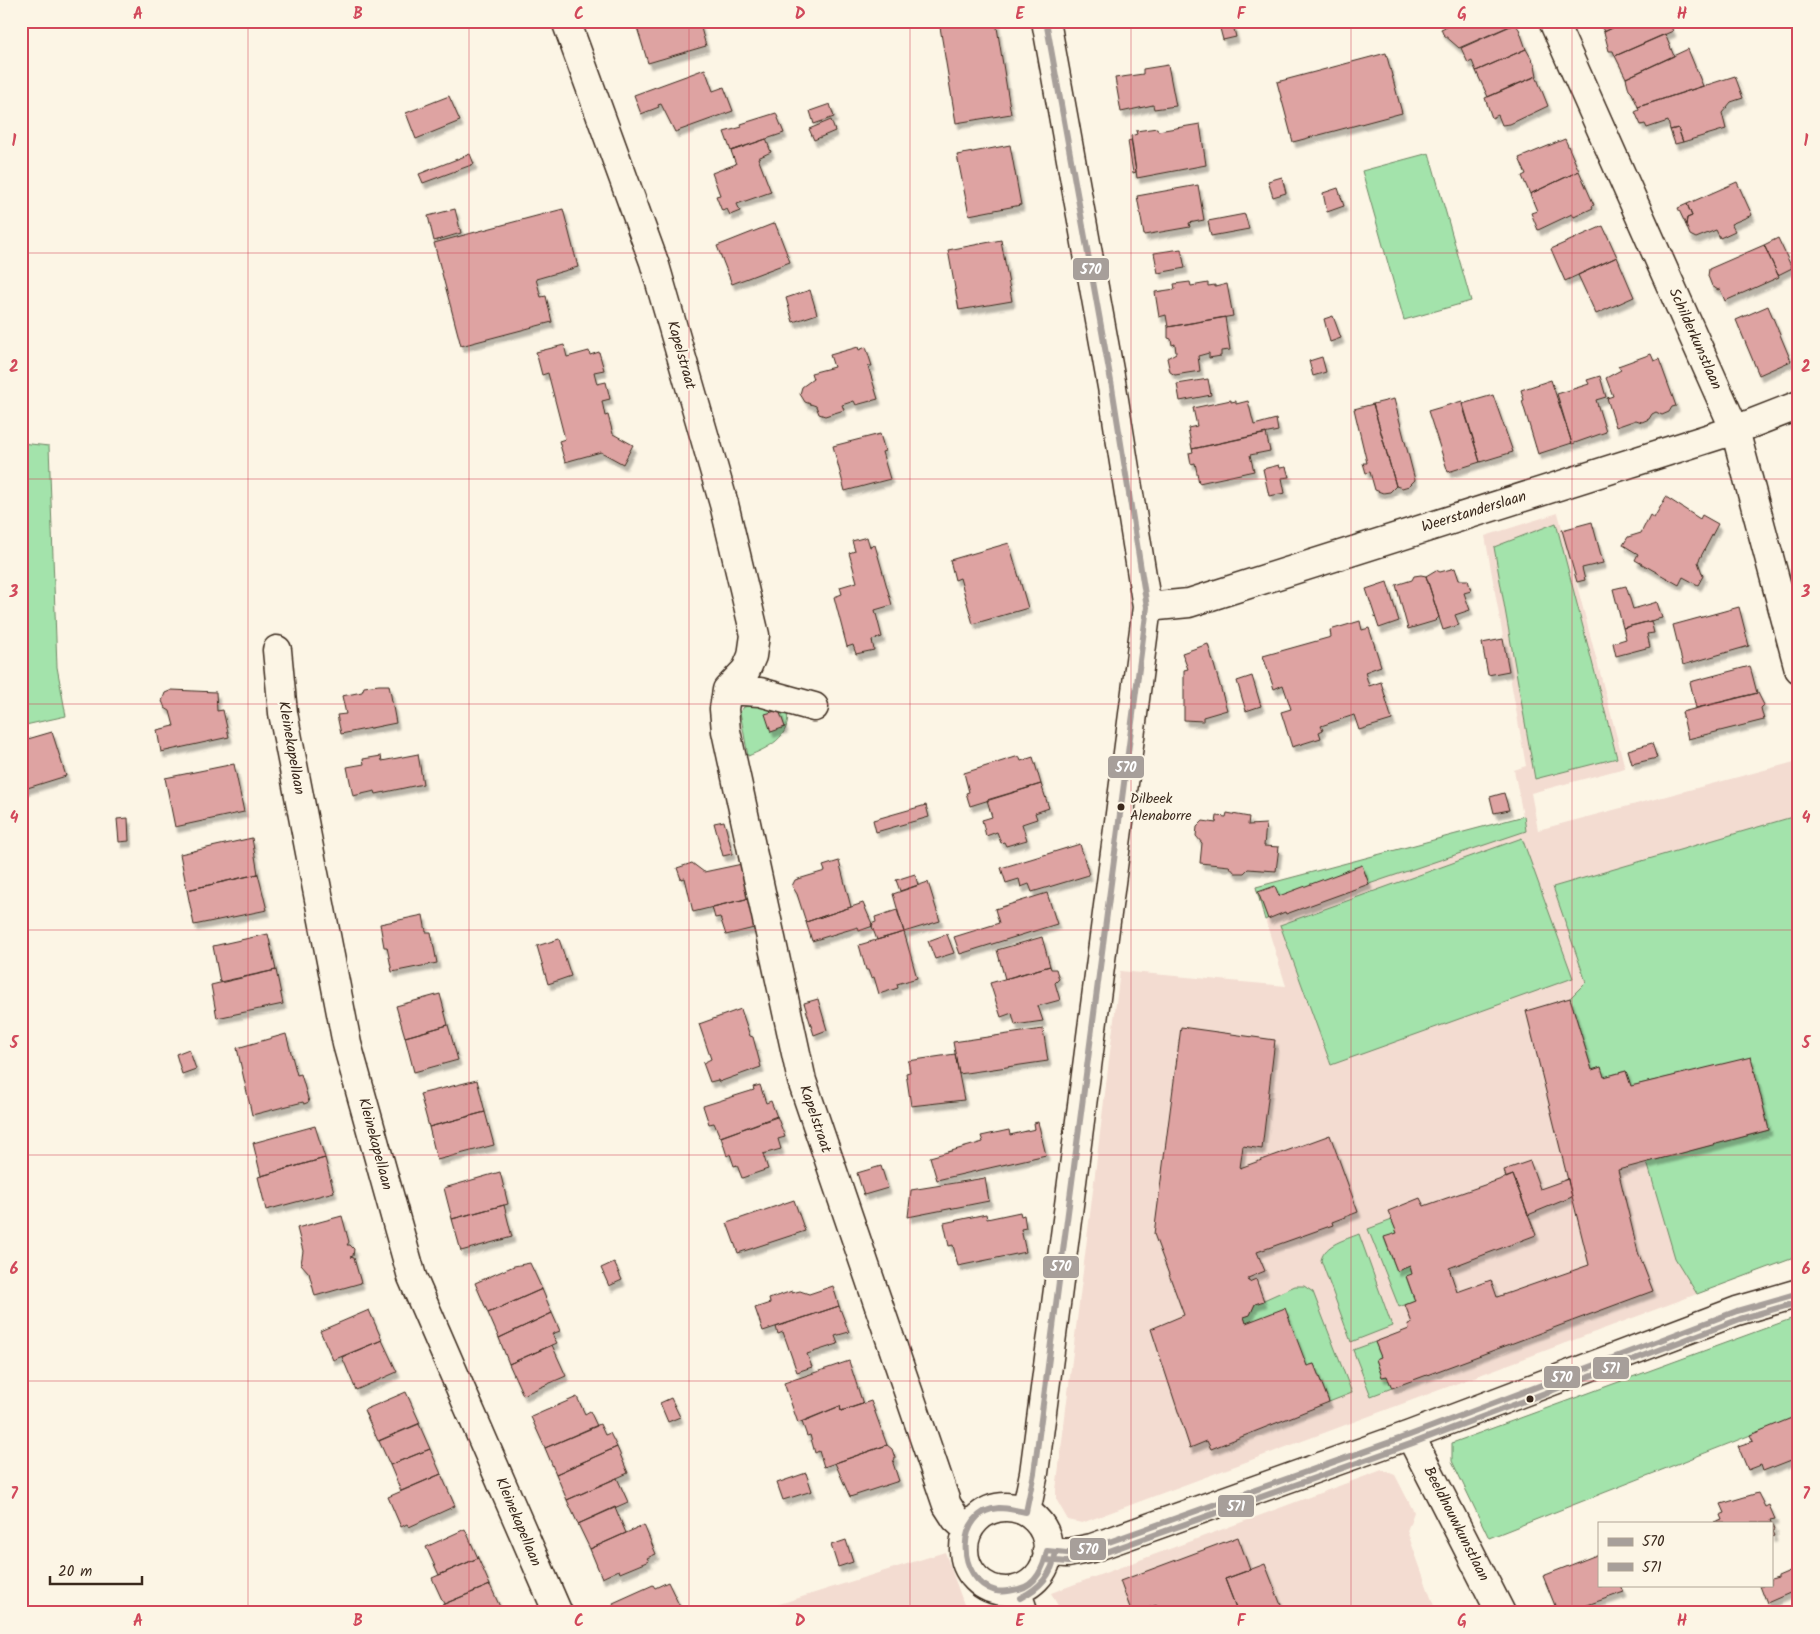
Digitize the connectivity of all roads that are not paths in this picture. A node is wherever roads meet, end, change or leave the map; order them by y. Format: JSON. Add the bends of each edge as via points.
{"nodes":[{"id":1,"x":566,"y":21,"type":"edge"},
{"id":2,"x":1046,"y":21,"type":"edge"},
{"id":3,"x":1553,"y":21,"type":"edge"},
{"id":4,"x":1799,"y":405,"type":"edge"},
{"id":5,"x":1735,"y":430,"type":"junction"},
{"id":6,"x":1147,"y":607,"type":"junction"},
{"id":7,"x":277,"y":650,"type":"dead end"},
{"id":8,"x":1799,"y":670,"type":"edge"},
{"id":9,"x":727,"y":690,"type":"junction"},
{"id":10,"x":814,"y":707,"type":"dead end"},
{"id":11,"x":1799,"y":1293,"type":"edge"},
{"id":12,"x":1410,"y":1435,"type":"junction"},
{"id":13,"x":1026,"y":1512,"type":"junction"},
{"id":14,"x":968,"y":1530,"type":"junction"},
{"id":15,"x":1047,"y":1551,"type":"junction"},
{"id":16,"x":1020,"y":1601,"type":"edge"},
{"id":17,"x":558,"y":1613,"type":"edge"},
{"id":18,"x":1501,"y":1613,"type":"edge"}],
"edges":[{"from":1,"to":9,"type":"street","name":"Kapelstraat","via":[[654,262],[724,504],[755,635],[746,670]]},
{"from":2,"to":6,"type":"street","via":[[1112,387]]},
{"from":3,"to":5,"type":"street","name":"Schilderkunstlaan"},
{"from":4,"to":5,"type":"street","name":"Weerstanderslaan"},
{"from":5,"to":6,"type":"street","name":"Weerstanderslaan","via":[[1190,603]]},
{"from":5,"to":8,"type":"street","name":"Schilderkunstlaan"},
{"from":6,"to":13,"type":"street","via":[[1034,1473]]},
{"from":7,"to":17,"type":"street","name":"Kleinekapellaan","via":[[283,713],[347,1044],[412,1277]]},
{"from":9,"to":10,"type":"street","via":[[760,692]]},
{"from":9,"to":14,"type":"street","name":"Kapelstraat","via":[[724,709],[731,760],[802,1081],[947,1505]]},
{"from":11,"to":12,"type":"street","via":[[1737,1311]]},
{"from":12,"to":15,"type":"street","via":[[1092,1548],[1067,1553]]},
{"from":12,"to":18,"type":"street","name":"Beeldhouwkunstlaan"},
{"from":13,"to":14,"type":"street","via":[[1013,1508],[987,1512]]},
{"from":13,"to":15,"type":"street","via":[[1042,1529]]},
{"from":14,"to":16,"type":"street","via":[[964,1558],[969,1571],[978,1582]]},
{"from":15,"to":16,"type":"street","via":[[1042,1570],[1028,1585]]}]}
